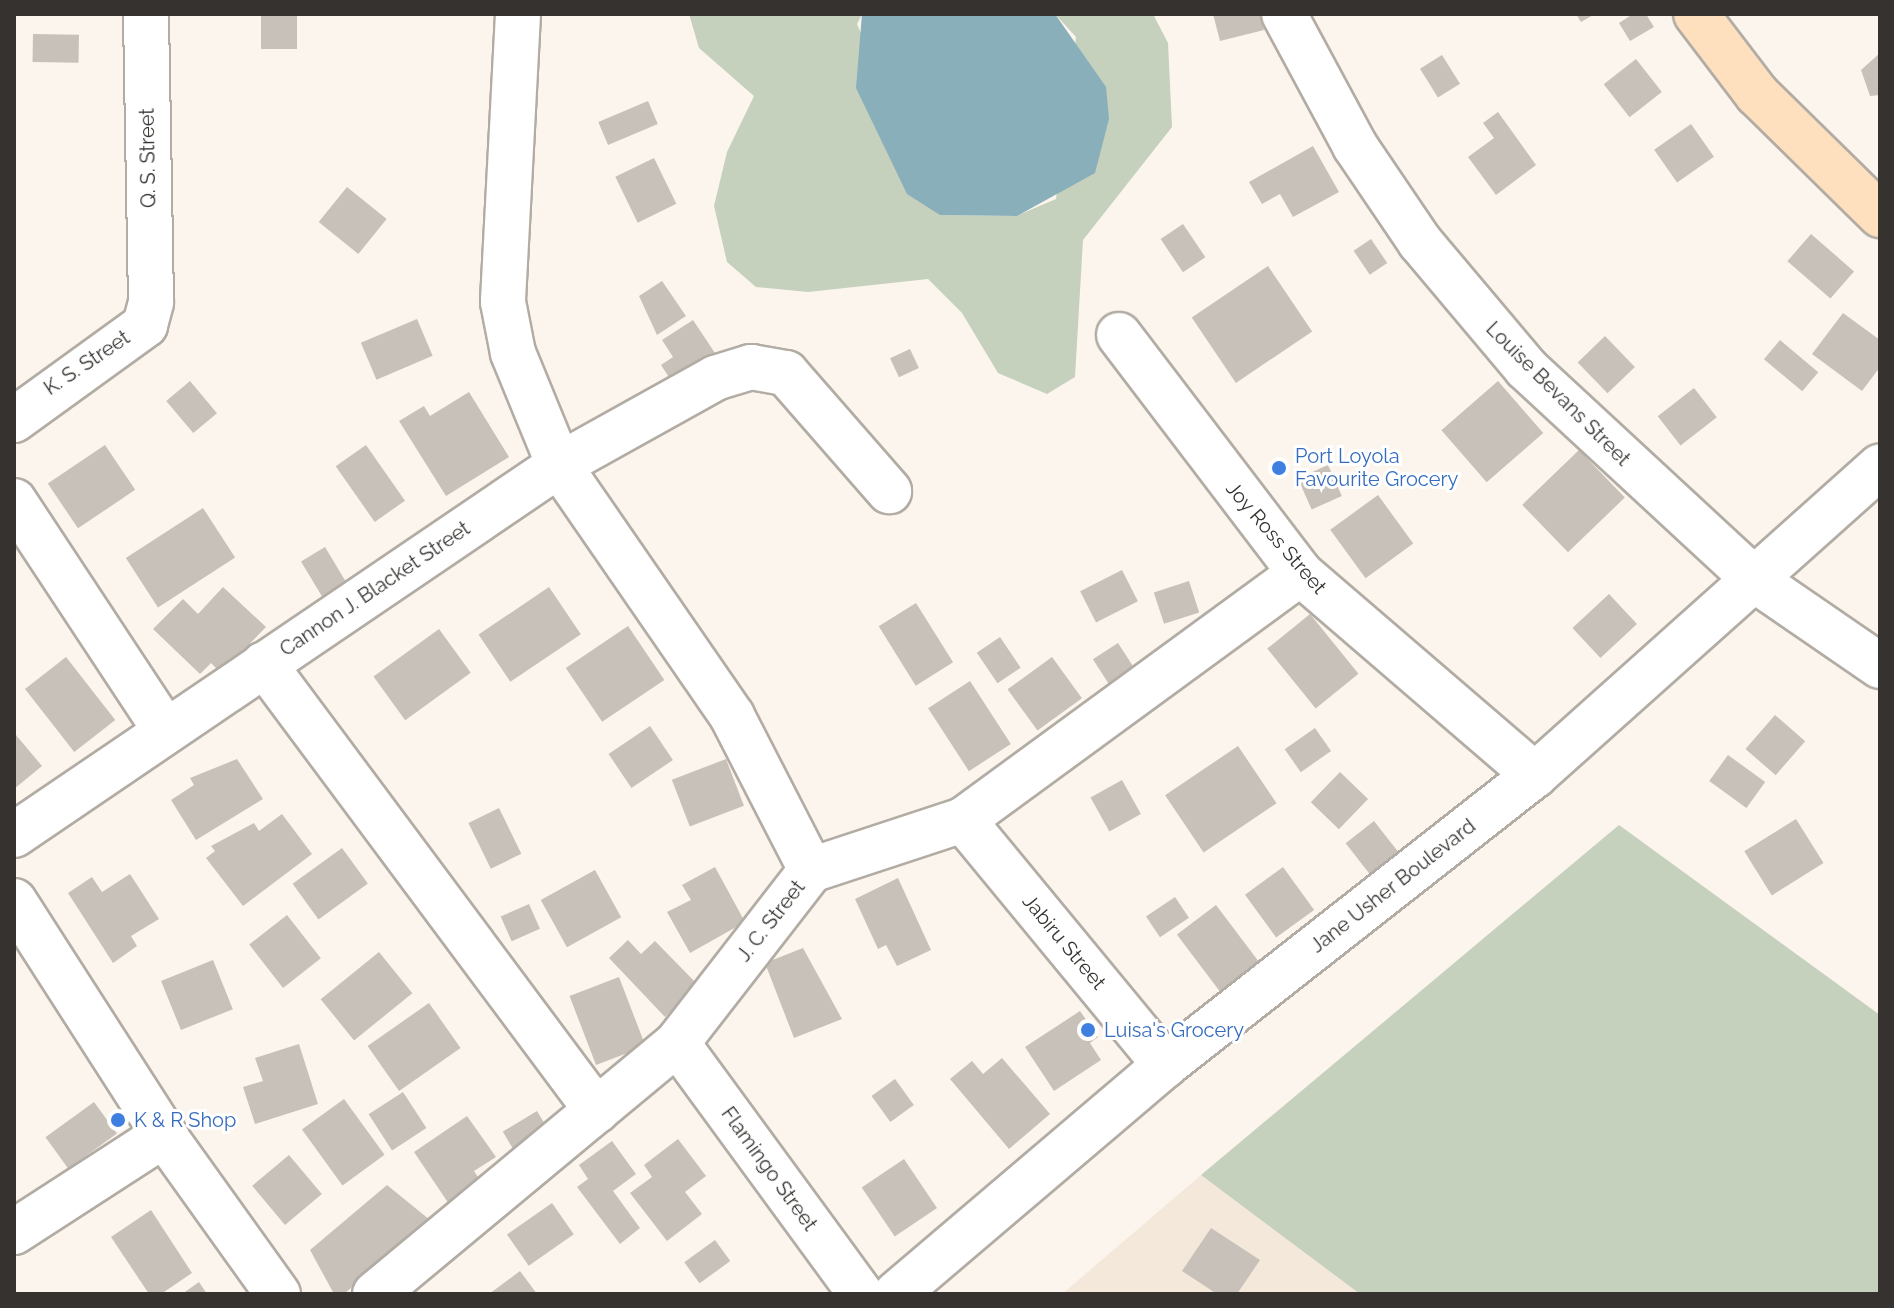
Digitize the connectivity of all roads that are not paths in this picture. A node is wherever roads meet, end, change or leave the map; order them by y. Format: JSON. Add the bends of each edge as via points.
{"nodes":[{"id":1,"x":146,"y":14,"type":"edge"},
{"id":2,"x":518,"y":14,"type":"edge"},
{"id":3,"x":1284,"y":14,"type":"edge"},
{"id":4,"x":1696,"y":14,"type":"edge"},
{"id":5,"x":1880,"y":215,"type":"edge"},
{"id":6,"x":151,"y":302,"type":"joint"},
{"id":7,"x":1119,"y":335,"type":"dead end"},
{"id":8,"x":14,"y":420,"type":"edge"},
{"id":9,"x":559,"y":465,"type":"junction"},
{"id":10,"x":1880,"y":466,"type":"edge"},
{"id":11,"x":889,"y":491,"type":"dead end"},
{"id":12,"x":14,"y":501,"type":"edge"},
{"id":13,"x":1300,"y":573,"type":"junction"},
{"id":14,"x":1755,"y":580,"type":"junction"},
{"id":15,"x":264,"y":664,"type":"junction"},
{"id":16,"x":1880,"y":666,"type":"edge"},
{"id":17,"x":165,"y":730,"type":"junction"},
{"id":18,"x":1535,"y":775,"type":"junction"},
{"id":19,"x":963,"y":820,"type":"junction"},
{"id":20,"x":14,"y":835,"type":"edge"},
{"id":21,"x":811,"y":870,"type":"junction"},
{"id":22,"x":14,"y":901,"type":"edge"},
{"id":23,"x":677,"y":1043,"type":"junction"},
{"id":24,"x":1165,"y":1065,"type":"junction"},
{"id":25,"x":597,"y":1111,"type":"junction"},
{"id":26,"x":164,"y":1135,"type":"junction"},
{"id":27,"x":14,"y":1232,"type":"edge"},
{"id":28,"x":278,"y":1294,"type":"edge"},
{"id":29,"x":375,"y":1294,"type":"edge"},
{"id":30,"x":861,"y":1294,"type":"edge"},
{"id":31,"x":896,"y":1294,"type":"edge"}],
"edges":[{"from":1,"to":6,"type":"street","name":"Q. S. Street"},
{"from":2,"to":9,"type":"street","via":[[503,302],[513,353]]},
{"from":3,"to":14,"type":"street","name":"Louise Bevans Street","via":[[1355,146],[1471,306],[1526,368]]},
{"from":4,"to":5,"type":"main road","via":[[1757,94]]},
{"from":6,"to":8,"type":"street","name":"K. S. Street","via":[[145,325]]},
{"from":7,"to":13,"type":"street","name":"Joy Ross Street"},
{"from":9,"to":11,"type":"street","name":"Cannon J. Blacket Street","via":[[715,378],[751,367],[786,373]]},
{"from":9,"to":15,"type":"street","name":"Cannon J. Blacket Street"},
{"from":9,"to":21,"type":"street","via":[[732,716]]},
{"from":10,"to":14,"type":"street","name":"Jane Usher Boulevard"},
{"from":12,"to":17,"type":"street"},
{"from":13,"to":18,"type":"street","name":"Joy Ross Street"},
{"from":13,"to":19,"type":"street","name":"J. C. Street"},
{"from":14,"to":16,"type":"street","name":"Louise Bevans Street"},
{"from":14,"to":18,"type":"street","name":"Jane Usher Boulevard"},
{"from":15,"to":17,"type":"street","name":"Cannon J. Blacket Street"},
{"from":15,"to":25,"type":"street"},
{"from":17,"to":20,"type":"street","name":"Cannon J. Blacket Street"},
{"from":18,"to":24,"type":"street","name":"Jane Usher Boulevard"},
{"from":19,"to":21,"type":"street","name":"J. C. Street"},
{"from":19,"to":24,"type":"street","name":"Jabiru Street"},
{"from":21,"to":23,"type":"street","name":"J. C. Street"},
{"from":22,"to":26,"type":"street"},
{"from":23,"to":25,"type":"street","name":"J. C. Street"},
{"from":23,"to":30,"type":"street","name":"Flamingo Street"},
{"from":24,"to":31,"type":"street","name":"Jane Usher Boulevard"},
{"from":25,"to":29,"type":"street","name":"J. C. Street"},
{"from":26,"to":27,"type":"street"},
{"from":26,"to":28,"type":"street"}]}
